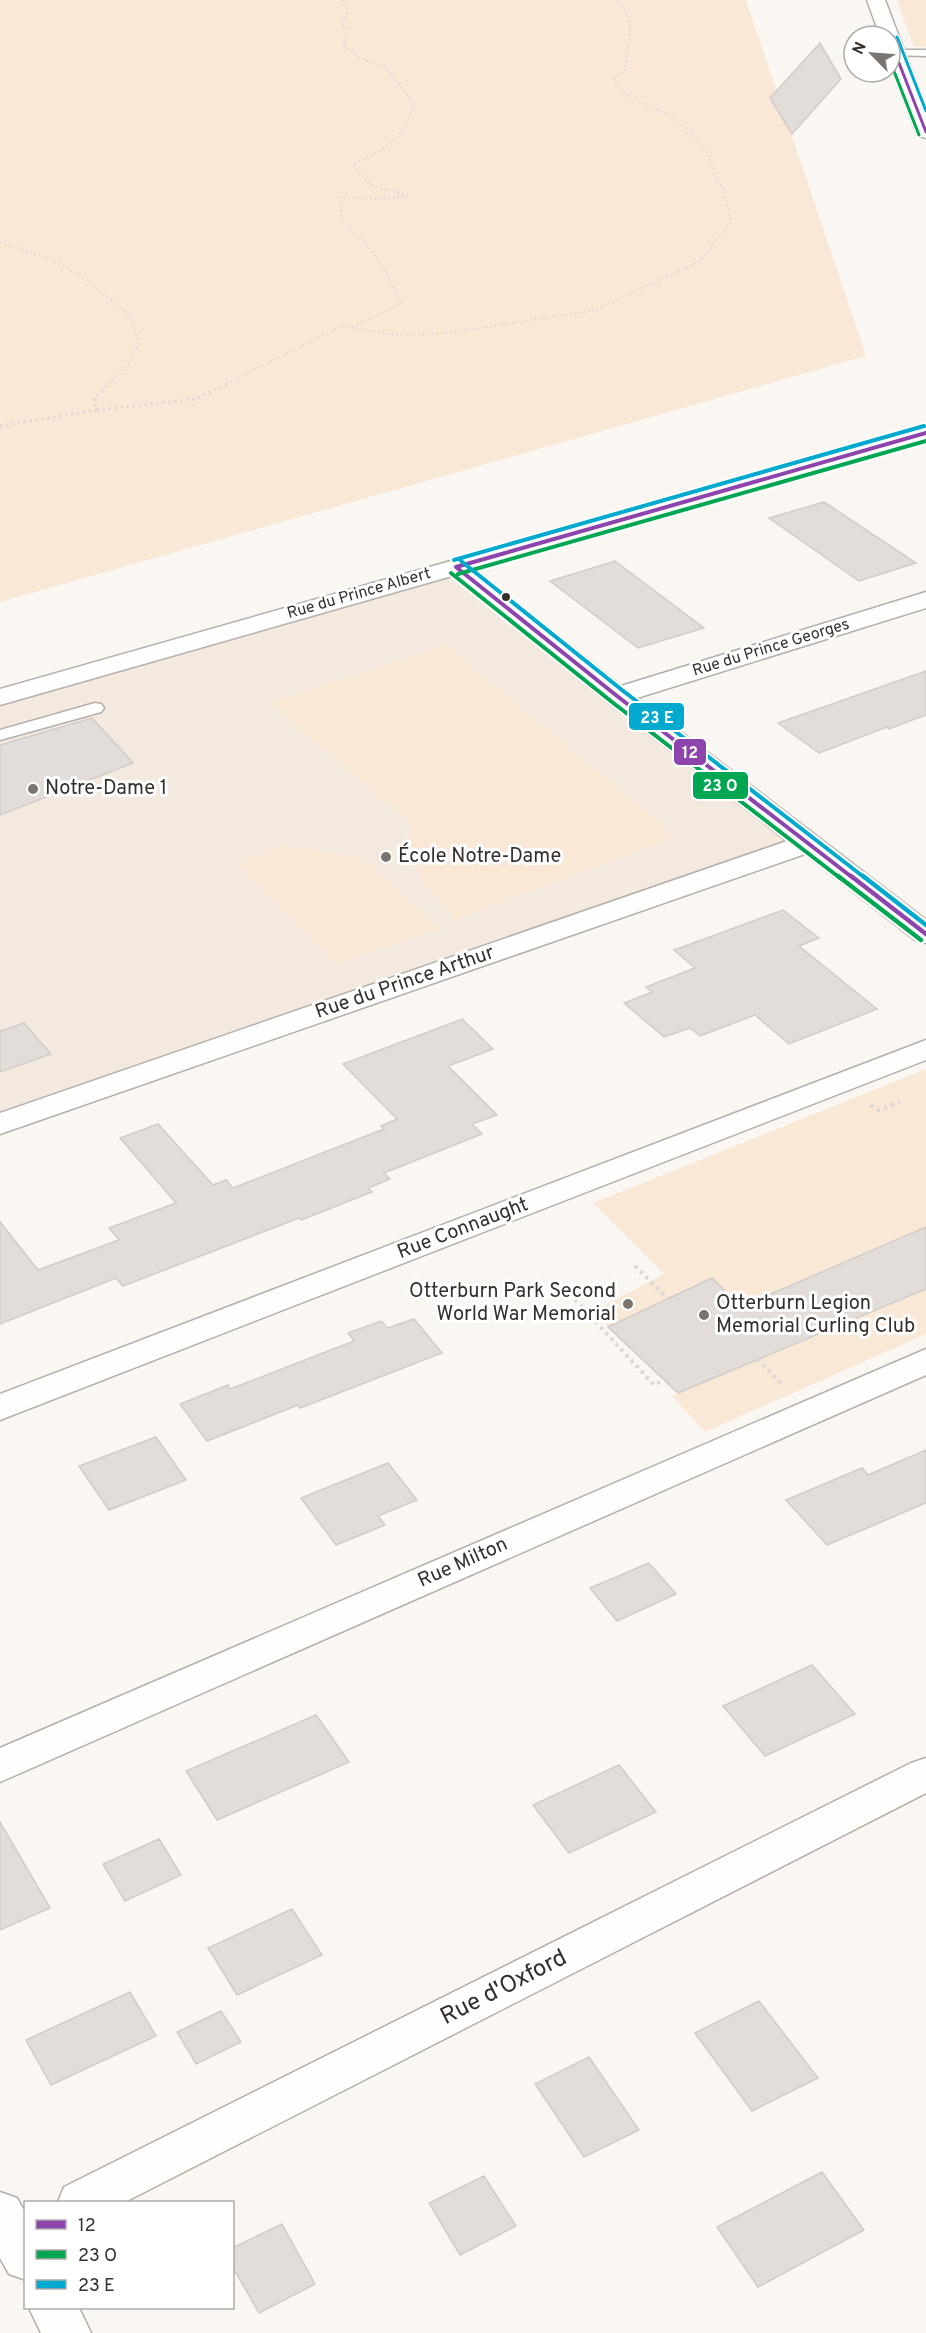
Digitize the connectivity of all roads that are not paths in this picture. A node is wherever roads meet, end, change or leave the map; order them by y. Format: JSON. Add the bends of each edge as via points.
{"nodes":[{"id":1,"x":876,"y":0,"type":"edge"},
{"id":2,"x":884,"y":24,"type":"edge"},
{"id":3,"x":902,"y":46,"type":"edge"},
{"id":4,"x":926,"y":52,"type":"edge"},
{"id":5,"x":902,"y":71,"type":"edge"},
{"id":6,"x":926,"y":132,"type":"edge"},
{"id":7,"x":926,"y":433,"type":"edge"},
{"id":8,"x":456,"y":567,"type":"junction"},
{"id":9,"x":926,"y":600,"type":"edge"},
{"id":10,"x":616,"y":696,"type":"junction"},
{"id":11,"x":0,"y":697,"type":"edge"},
{"id":12,"x":95,"y":708,"type":"dead end"},
{"id":13,"x":0,"y":735,"type":"edge"},
{"id":14,"x":810,"y":843,"type":"junction"},
{"id":15,"x":926,"y":934,"type":"edge"},
{"id":16,"x":926,"y":1049,"type":"edge"},
{"id":17,"x":0,"y":1124,"type":"edge"},
{"id":18,"x":926,"y":1361,"type":"edge"},
{"id":19,"x":0,"y":1408,"type":"edge"},
{"id":20,"x":0,"y":1766,"type":"edge"},
{"id":21,"x":926,"y":1774,"type":"edge"},
{"id":22,"x":83,"y":2201,"type":"edge"},
{"id":23,"x":54,"y":2309,"type":"edge"},
{"id":24,"x":67,"y":2333,"type":"edge"}],
"edges":[{"from":1,"to":2,"type":"street"},
{"from":3,"to":4,"type":"lane"},
{"from":5,"to":6,"type":"street"},
{"from":7,"to":8,"type":"street","name":"Rue du Prince Albert"},
{"from":8,"to":10,"type":"street"},
{"from":8,"to":11,"type":"street","name":"Rue du Prince Albert"},
{"from":9,"to":10,"type":"street","name":"Rue du Prince Georges"},
{"from":10,"to":14,"type":"street"},
{"from":12,"to":13,"type":"lane"},
{"from":14,"to":15,"type":"street"},
{"from":14,"to":17,"type":"street","name":"Rue du Prince Arthur"},
{"from":16,"to":19,"type":"street","name":"Rue Connaught"},
{"from":18,"to":20,"type":"street","name":"Rue Milton"},
{"from":21,"to":22,"type":"street","name":"Rue d'Oxford"},
{"from":23,"to":24,"type":"street"}]}
